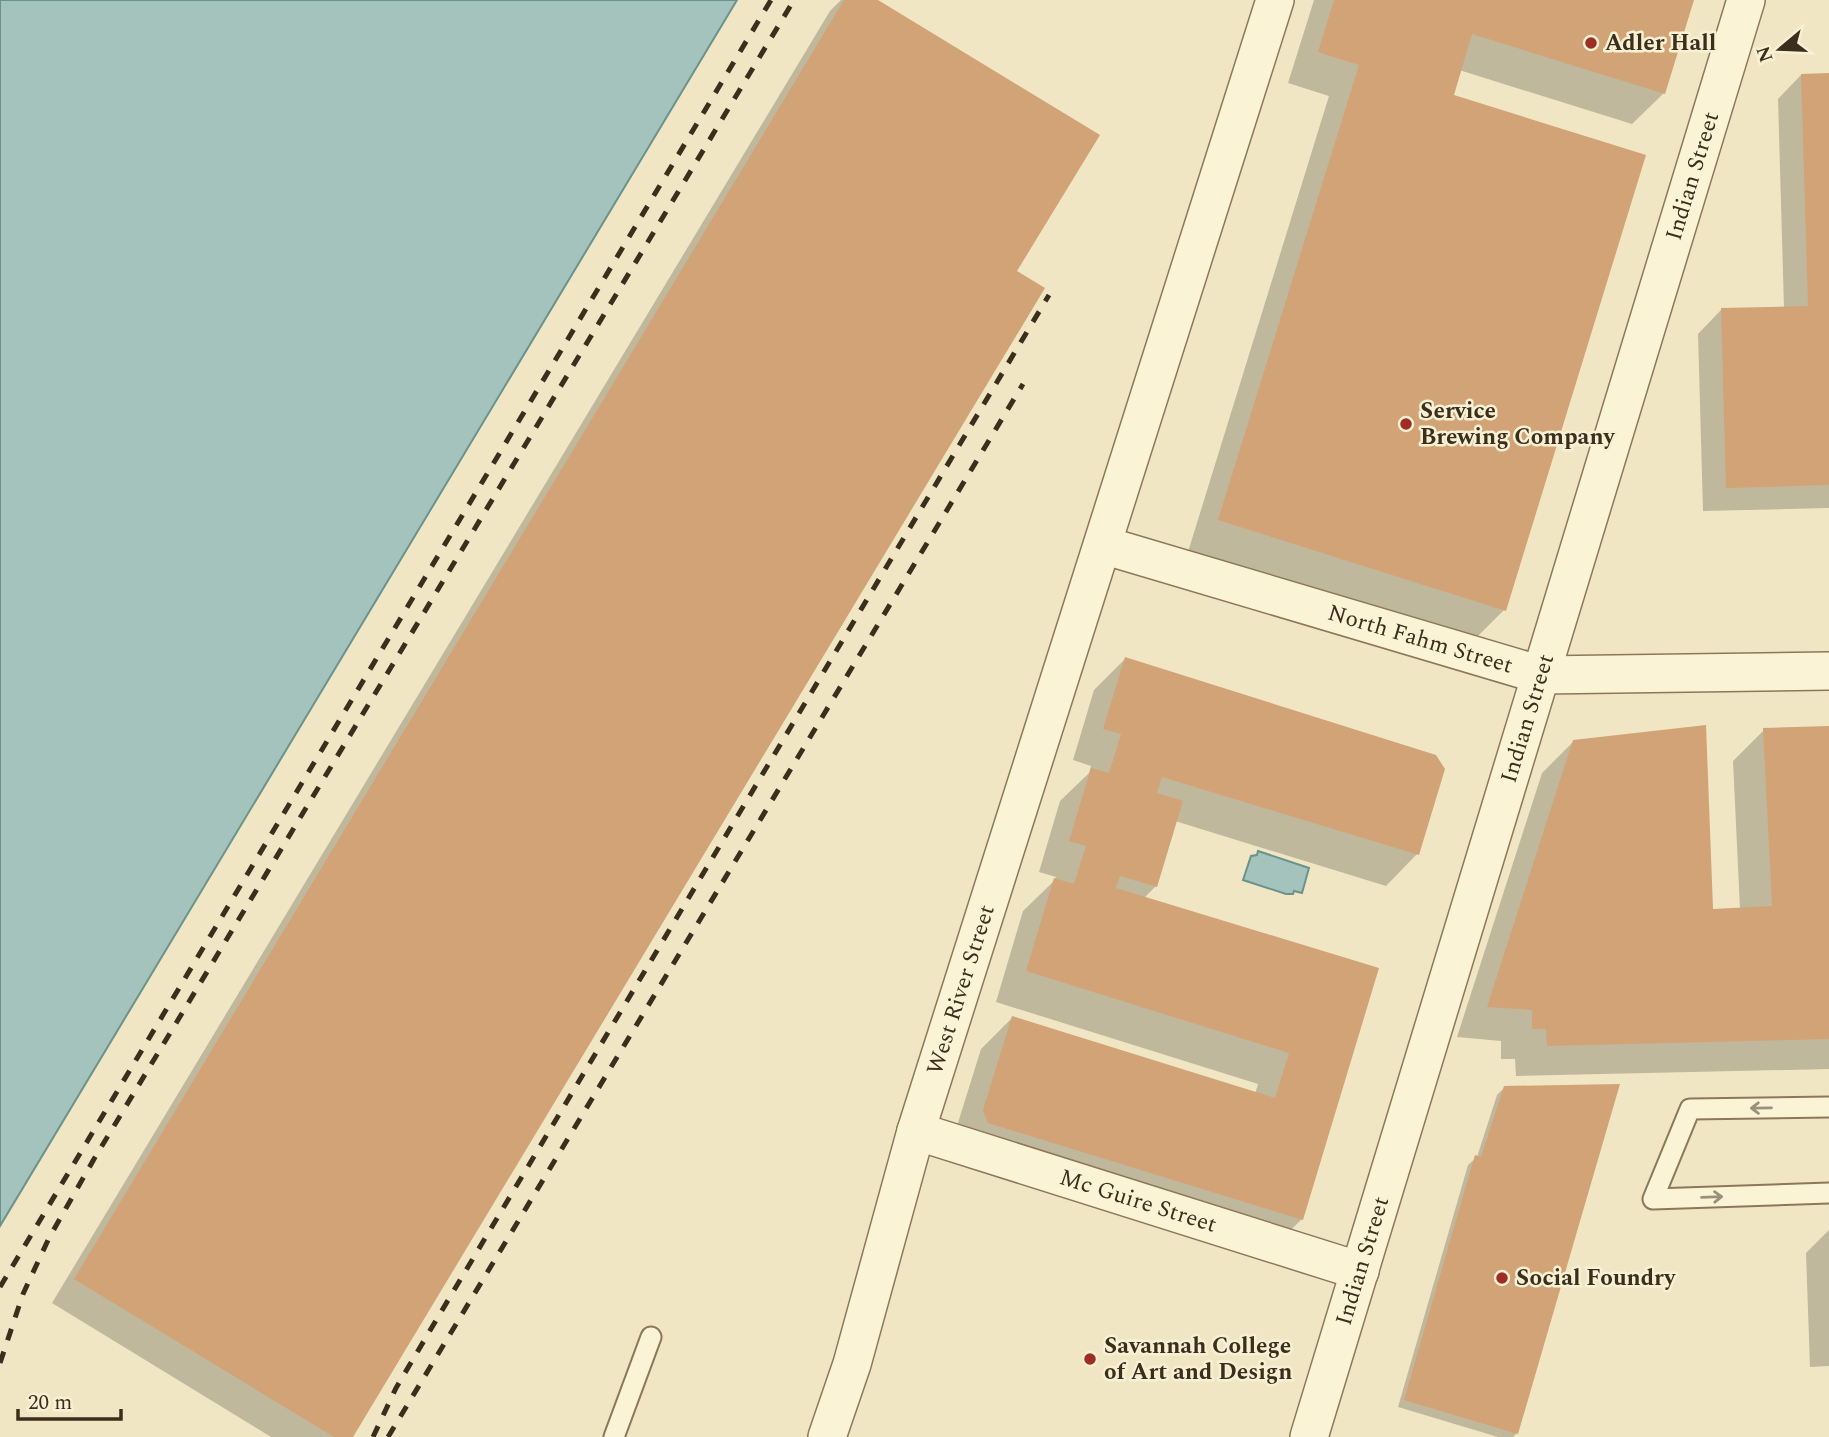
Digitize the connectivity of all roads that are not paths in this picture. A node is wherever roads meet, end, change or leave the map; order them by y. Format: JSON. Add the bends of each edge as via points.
{"nodes":[{"id":1,"x":1275,"y":0,"type":"edge"},
{"id":2,"x":1746,"y":0,"type":"edge"},
{"id":3,"x":1102,"y":545,"type":"junction"},
{"id":4,"x":1829,"y":671,"type":"edge"},
{"id":5,"x":1541,"y":675,"type":"junction"},
{"id":6,"x":1829,"y":1107,"type":"edge"},
{"id":7,"x":916,"y":1131,"type":"junction"},
{"id":8,"x":1829,"y":1193,"type":"edge"},
{"id":9,"x":1360,"y":1271,"type":"junction"},
{"id":10,"x":650,"y":1336,"type":"dead end"},
{"id":11,"x":614,"y":1437,"type":"edge"},
{"id":12,"x":827,"y":1437,"type":"edge"},
{"id":13,"x":1309,"y":1437,"type":"edge"}],
"edges":[{"from":1,"to":3,"type":"street","name":"West River Street"},
{"from":2,"to":5,"type":"street","name":"Indian Street"},
{"from":3,"to":5,"type":"street","name":"North Fahm Street"},
{"from":3,"to":7,"type":"street","name":"West River Street"},
{"from":4,"to":5,"type":"street","name":"North Fahm Street"},
{"from":5,"to":9,"type":"street","name":"Indian Street"},
{"from":6,"to":8,"type":"lane","one_way":true,"via":[[1690,1109],[1653,1199]]},
{"from":7,"to":9,"type":"street","name":"Mc Guire Street"},
{"from":7,"to":12,"type":"street","name":"West River Street","via":[[852,1364]]},
{"from":9,"to":13,"type":"street","name":"Indian Street"},
{"from":10,"to":11,"type":"lane"}]}
